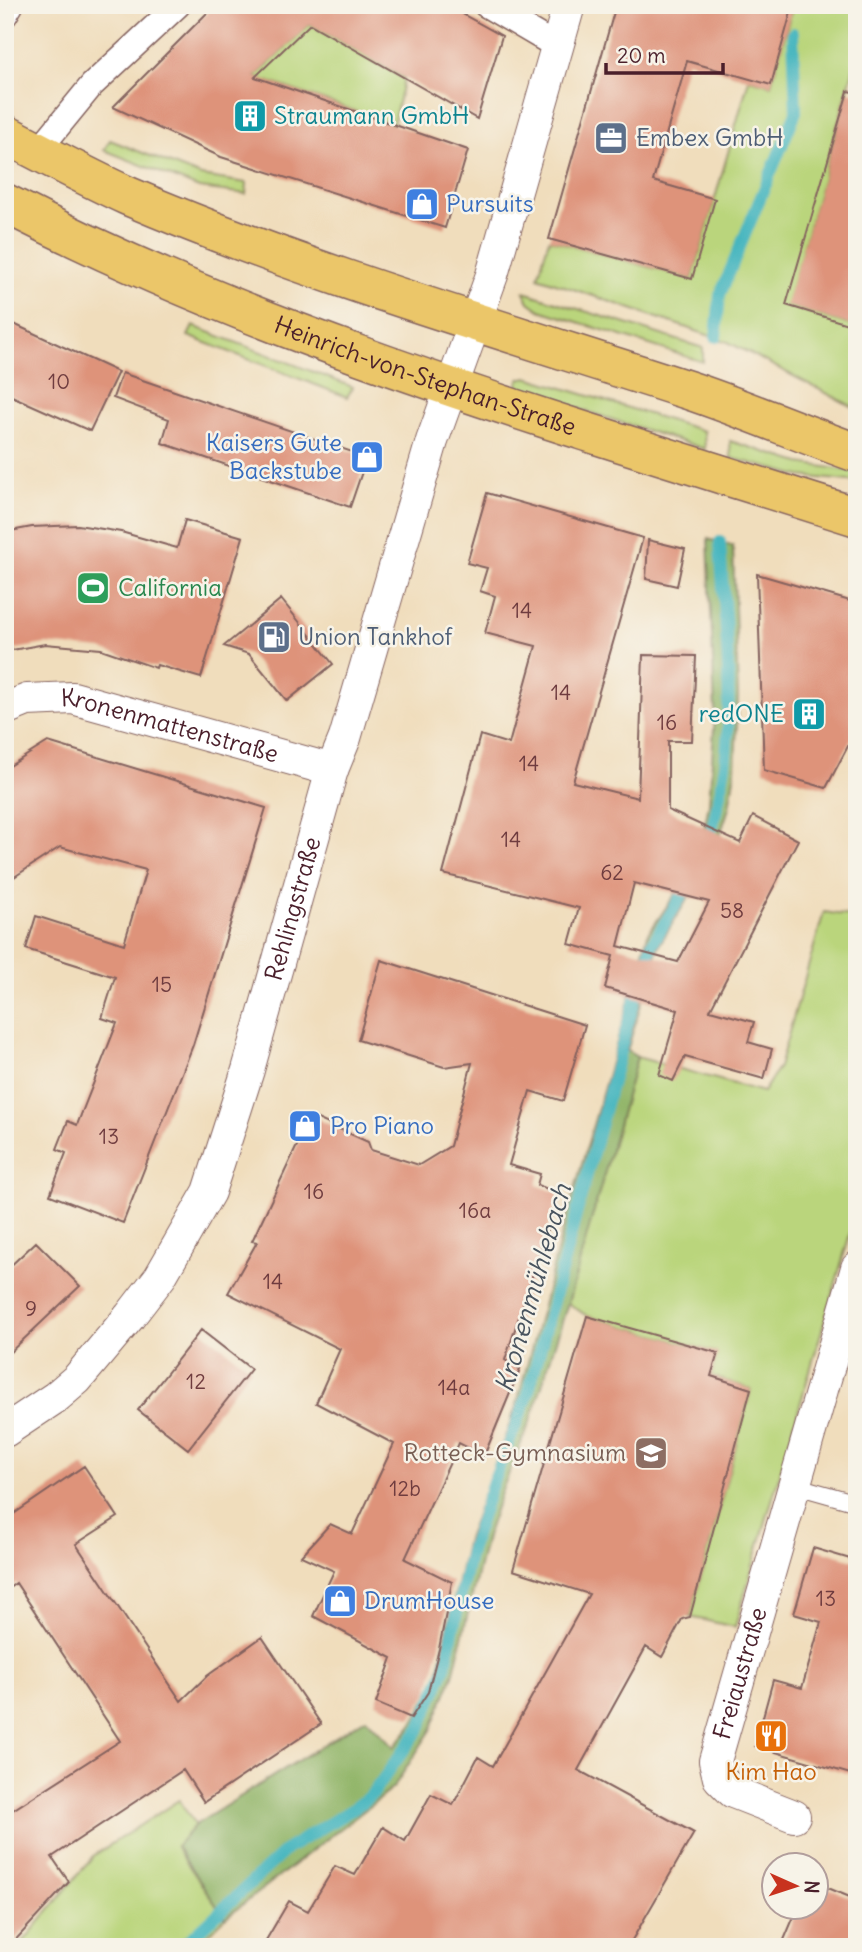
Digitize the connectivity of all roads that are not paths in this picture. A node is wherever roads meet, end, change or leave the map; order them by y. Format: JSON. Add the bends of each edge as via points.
{"nodes":[{"id":1,"x":11,"y":5,"type":"edge"},
{"id":2,"x":178,"y":5,"type":"edge"},
{"id":3,"x":486,"y":5,"type":"edge"},
{"id":4,"x":569,"y":5,"type":"edge"},
{"id":5,"x":5,"y":15,"type":"edge"},
{"id":6,"x":556,"y":46,"type":"junction"},
{"id":7,"x":22,"y":143,"type":"edge"},
{"id":8,"x":5,"y":203,"type":"edge"},
{"id":9,"x":476,"y":322,"type":"junction"},
{"id":10,"x":451,"y":387,"type":"junction"},
{"id":11,"x":857,"y":453,"type":"edge"},
{"id":12,"x":857,"y":517,"type":"edge"},
{"id":13,"x":5,"y":709,"type":"edge"},
{"id":14,"x":332,"y":770,"type":"junction"},
{"id":15,"x":857,"y":1268,"type":"edge"},
{"id":16,"x":5,"y":1431,"type":"edge"},
{"id":17,"x":793,"y":1485,"type":"junction"},
{"id":18,"x":857,"y":1503,"type":"edge"},
{"id":19,"x":794,"y":1816,"type":"dead end"}],
"edges":[{"from":1,"to":5,"type":"street"},
{"from":2,"to":7,"type":"street","via":[[70,110]]},
{"from":3,"to":6,"type":"street"},
{"from":4,"to":6,"type":"street"},
{"from":6,"to":9,"type":"street"},
{"from":7,"to":9,"type":"main road","via":[[127,195],[221,234]]},
{"from":8,"to":10,"type":"main road","name":"Heinrich-von-Stephan-Straße","via":[[284,329]]},
{"from":9,"to":10,"type":"street","name":"Rehlingstraße"},
{"from":9,"to":11,"type":"main road","via":[[692,391]]},
{"from":10,"to":12,"type":"main road","name":"Heinrich-von-Stephan-Straße"},
{"from":10,"to":14,"type":"street","name":"Rehlingstraße"},
{"from":13,"to":14,"type":"street","name":"Kronenmattenstraße","via":[[27,700],[73,698]]},
{"from":14,"to":16,"type":"street","name":"Rehlingstraße","via":[[248,1070],[208,1192],[160,1277],[77,1379]]},
{"from":15,"to":17,"type":"street","name":"Freiaustraße"},
{"from":17,"to":18,"type":"lane"},
{"from":17,"to":19,"type":"street","name":"Freiaustraße","via":[[715,1761],[719,1778],[733,1792]]}]}
